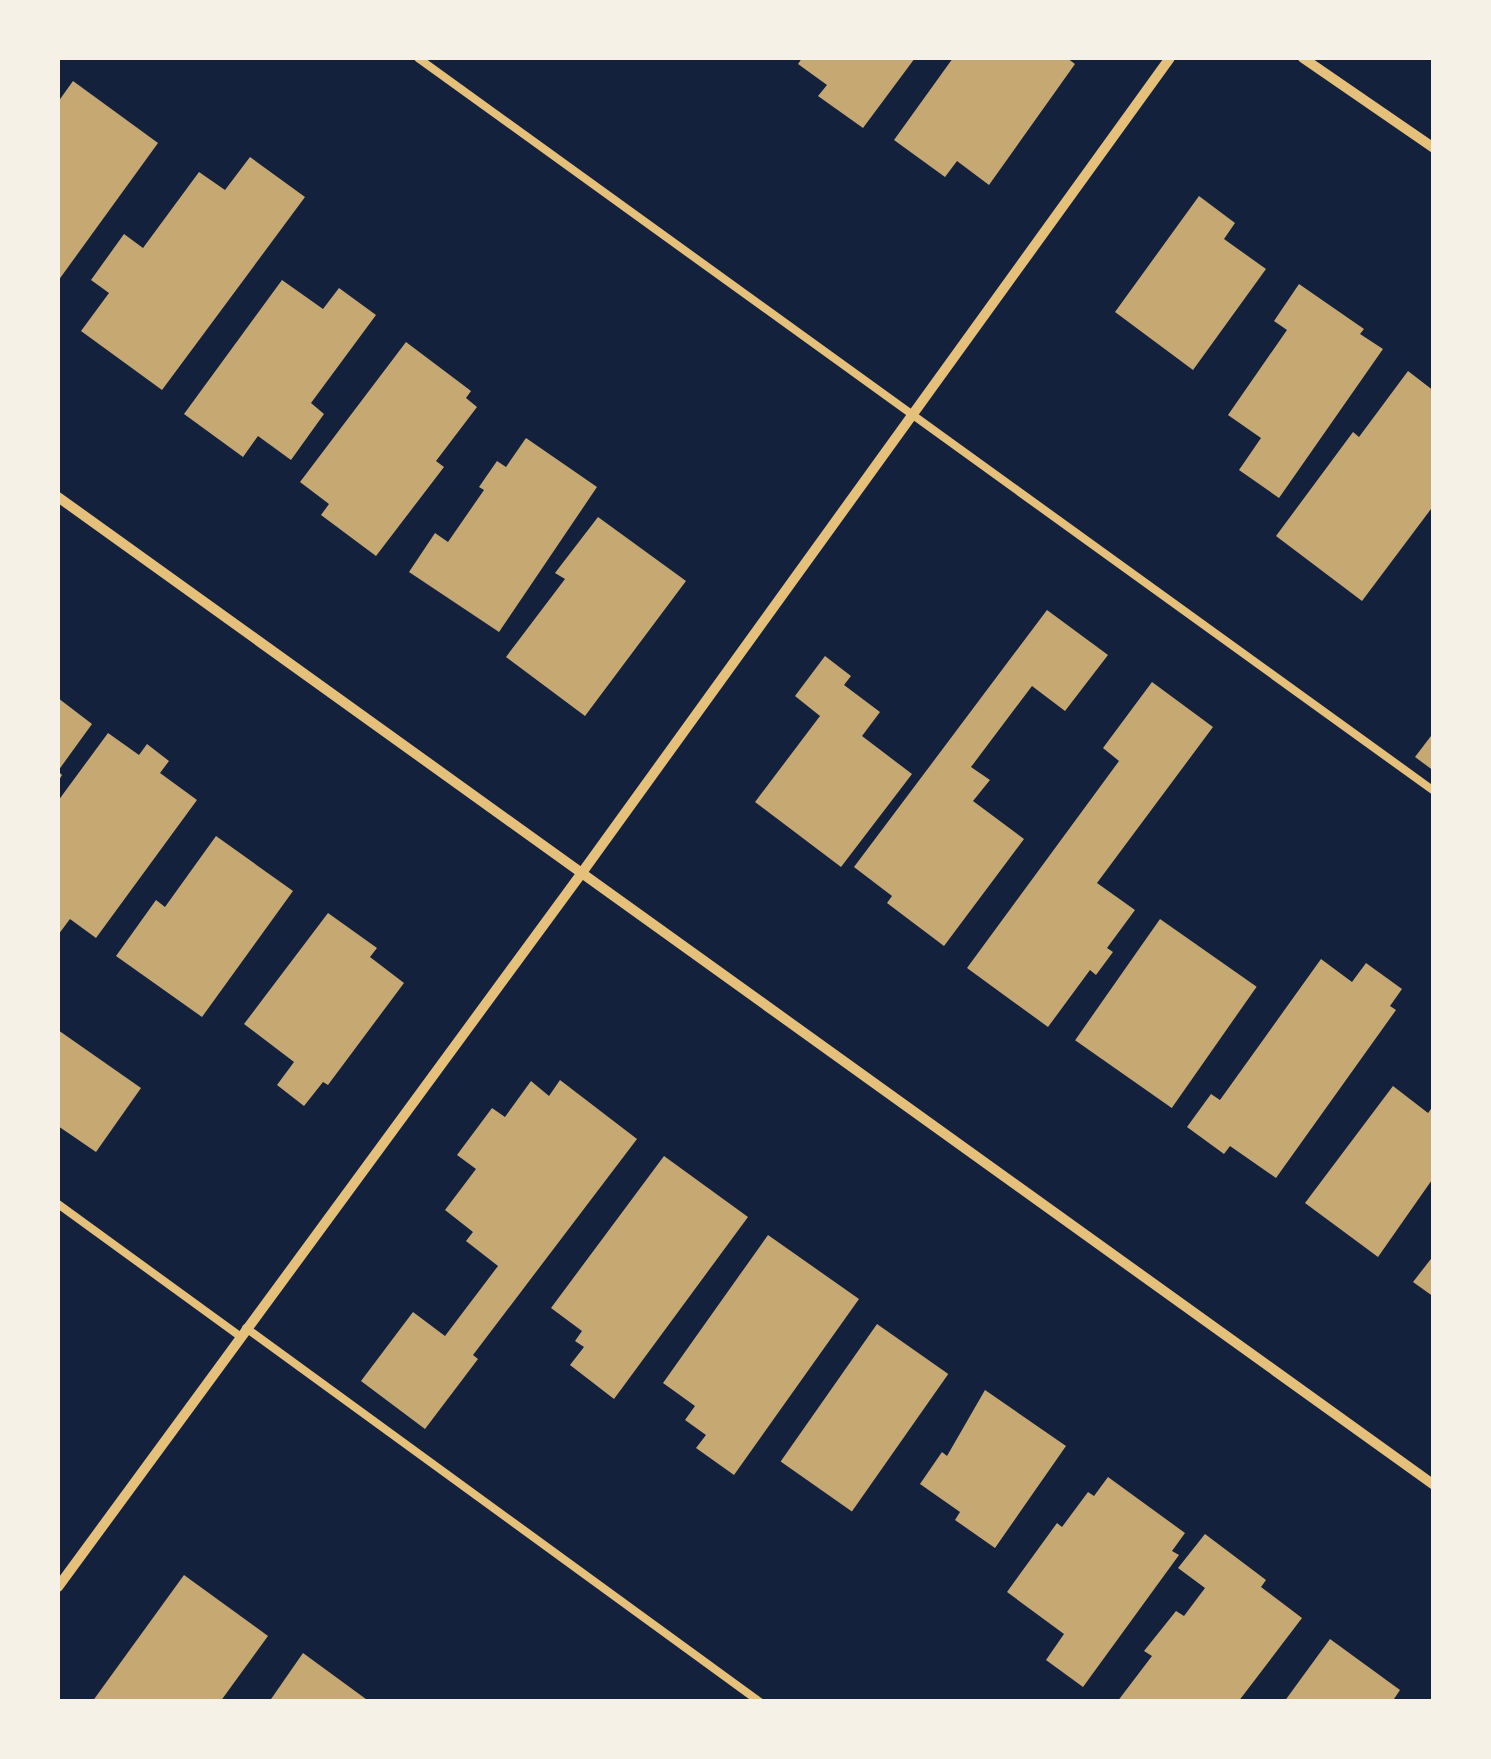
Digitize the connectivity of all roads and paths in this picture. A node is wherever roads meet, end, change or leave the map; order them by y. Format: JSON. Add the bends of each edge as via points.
{"nodes":[{"id":1,"x":418,"y":58,"type":"edge"},
{"id":2,"x":1170,"y":58,"type":"edge"},
{"id":3,"x":1304,"y":58,"type":"edge"},
{"id":4,"x":1434,"y":148,"type":"edge"},
{"id":5,"x":914,"y":414,"type":"junction"},
{"id":6,"x":58,"y":497,"type":"edge"},
{"id":7,"x":1434,"y":791,"type":"edge"},
{"id":8,"x":581,"y":874,"type":"junction"},
{"id":9,"x":58,"y":1204,"type":"edge"},
{"id":10,"x":243,"y":1331,"type":"junction"},
{"id":11,"x":1434,"y":1484,"type":"edge"},
{"id":12,"x":58,"y":1587,"type":"edge"},
{"id":13,"x":760,"y":1702,"type":"edge"}],
"edges":[{"from":1,"to":5,"type":"lane"},
{"from":2,"to":5,"type":"street"},
{"from":3,"to":4,"type":"street"},
{"from":5,"to":7,"type":"lane"},
{"from":5,"to":8,"type":"street"},
{"from":6,"to":8,"type":"street"},
{"from":8,"to":10,"type":"street"},
{"from":8,"to":11,"type":"street"},
{"from":9,"to":10,"type":"lane"},
{"from":10,"to":12,"type":"street"},
{"from":10,"to":13,"type":"lane"}]}
